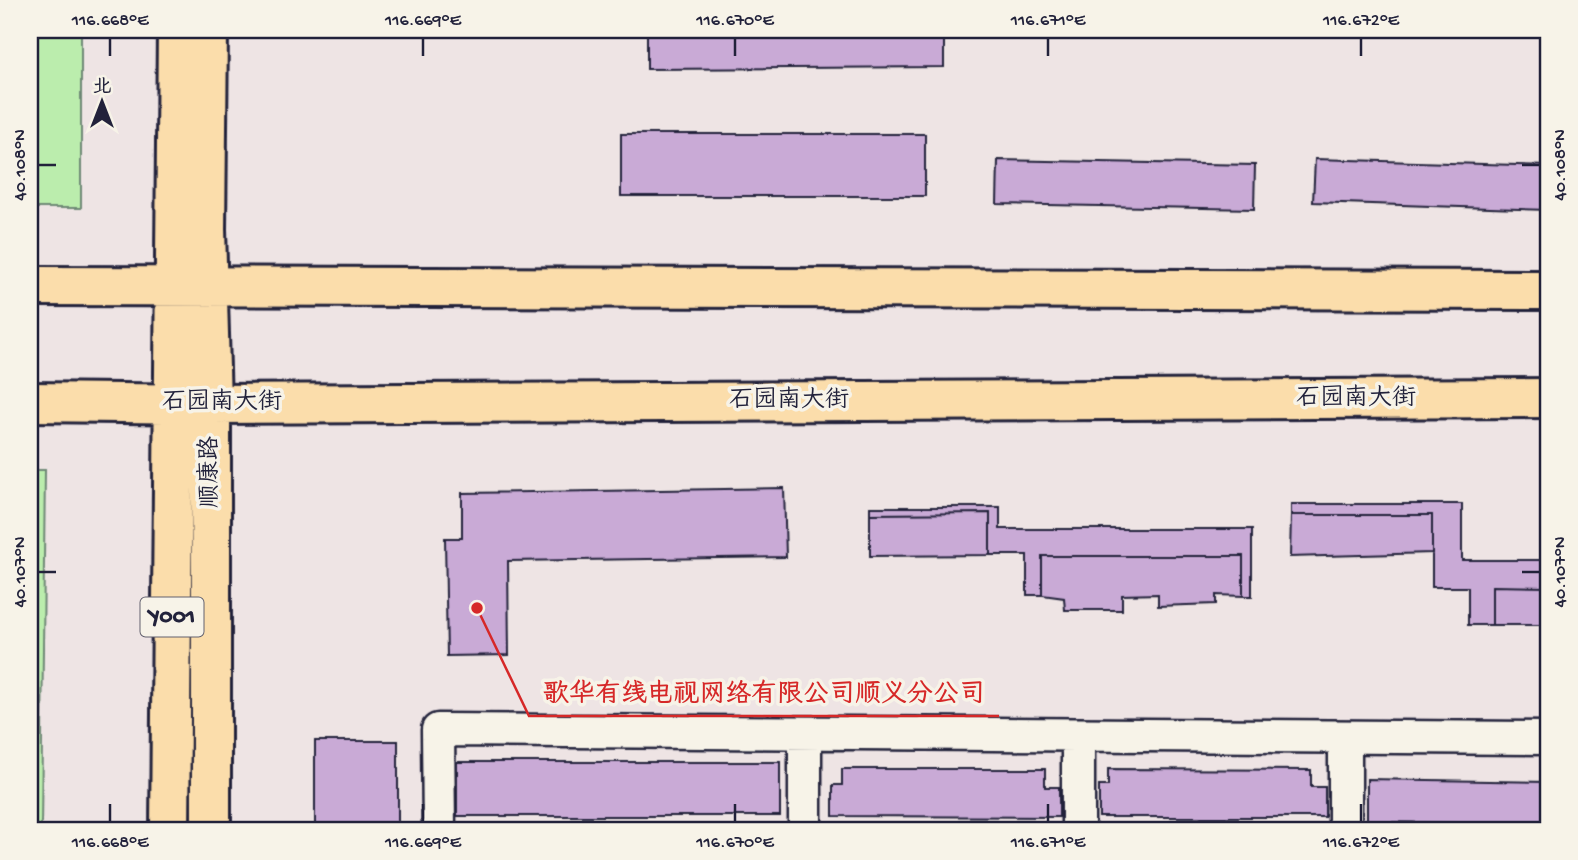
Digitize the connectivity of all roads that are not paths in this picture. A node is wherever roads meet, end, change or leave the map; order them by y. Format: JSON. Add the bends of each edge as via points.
{"nodes":[{"id":1,"x":177,"y":30,"type":"edge"},
{"id":2,"x":208,"y":30,"type":"edge"},
{"id":3,"x":30,"y":286,"type":"edge"},
{"id":4,"x":192,"y":286,"type":"junction"},
{"id":5,"x":1548,"y":290,"type":"edge"},
{"id":6,"x":1548,"y":398,"type":"edge"},
{"id":7,"x":30,"y":402,"type":"edge"},
{"id":8,"x":173,"y":404,"type":"junction"},
{"id":9,"x":211,"y":404,"type":"junction"},
{"id":10,"x":805,"y":733,"type":"junction"},
{"id":11,"x":1078,"y":735,"type":"junction"},
{"id":12,"x":1345,"y":737,"type":"junction"},
{"id":13,"x":1548,"y":738,"type":"edge"},
{"id":14,"x":170,"y":830,"type":"edge"},
{"id":15,"x":211,"y":830,"type":"edge"},
{"id":16,"x":439,"y":830,"type":"edge"},
{"id":17,"x":805,"y":830,"type":"edge"},
{"id":18,"x":1078,"y":830,"type":"edge"},
{"id":19,"x":1345,"y":830,"type":"edge"}],
"edges":[{"from":1,"to":4,"type":"main road","name":"顺康路","number":"Y001"},
{"from":2,"to":4,"type":"main road","name":"顺康路","via":[[206,229]]},
{"from":3,"to":4,"type":"main road"},
{"from":4,"to":5,"type":"main road"},
{"from":4,"to":8,"type":"main road","name":"顺康路","number":"Y001"},
{"from":4,"to":9,"type":"main road","name":"顺康路"},
{"from":6,"to":9,"type":"main road","name":"石园南大街"},
{"from":7,"to":8,"type":"main road","name":"石园南大街"},
{"from":8,"to":9,"type":"main road","name":"石园南大街"},
{"from":8,"to":14,"type":"main road","name":"顺康路","number":"Y001"},
{"from":9,"to":15,"type":"main road","name":"顺康路"},
{"from":10,"to":11,"type":"lane"},
{"from":10,"to":16,"type":"lane","via":[[438,730]]},
{"from":10,"to":17,"type":"lane"},
{"from":11,"to":12,"type":"lane"},
{"from":11,"to":18,"type":"lane"},
{"from":12,"to":13,"type":"lane"},
{"from":12,"to":19,"type":"lane"}]}
